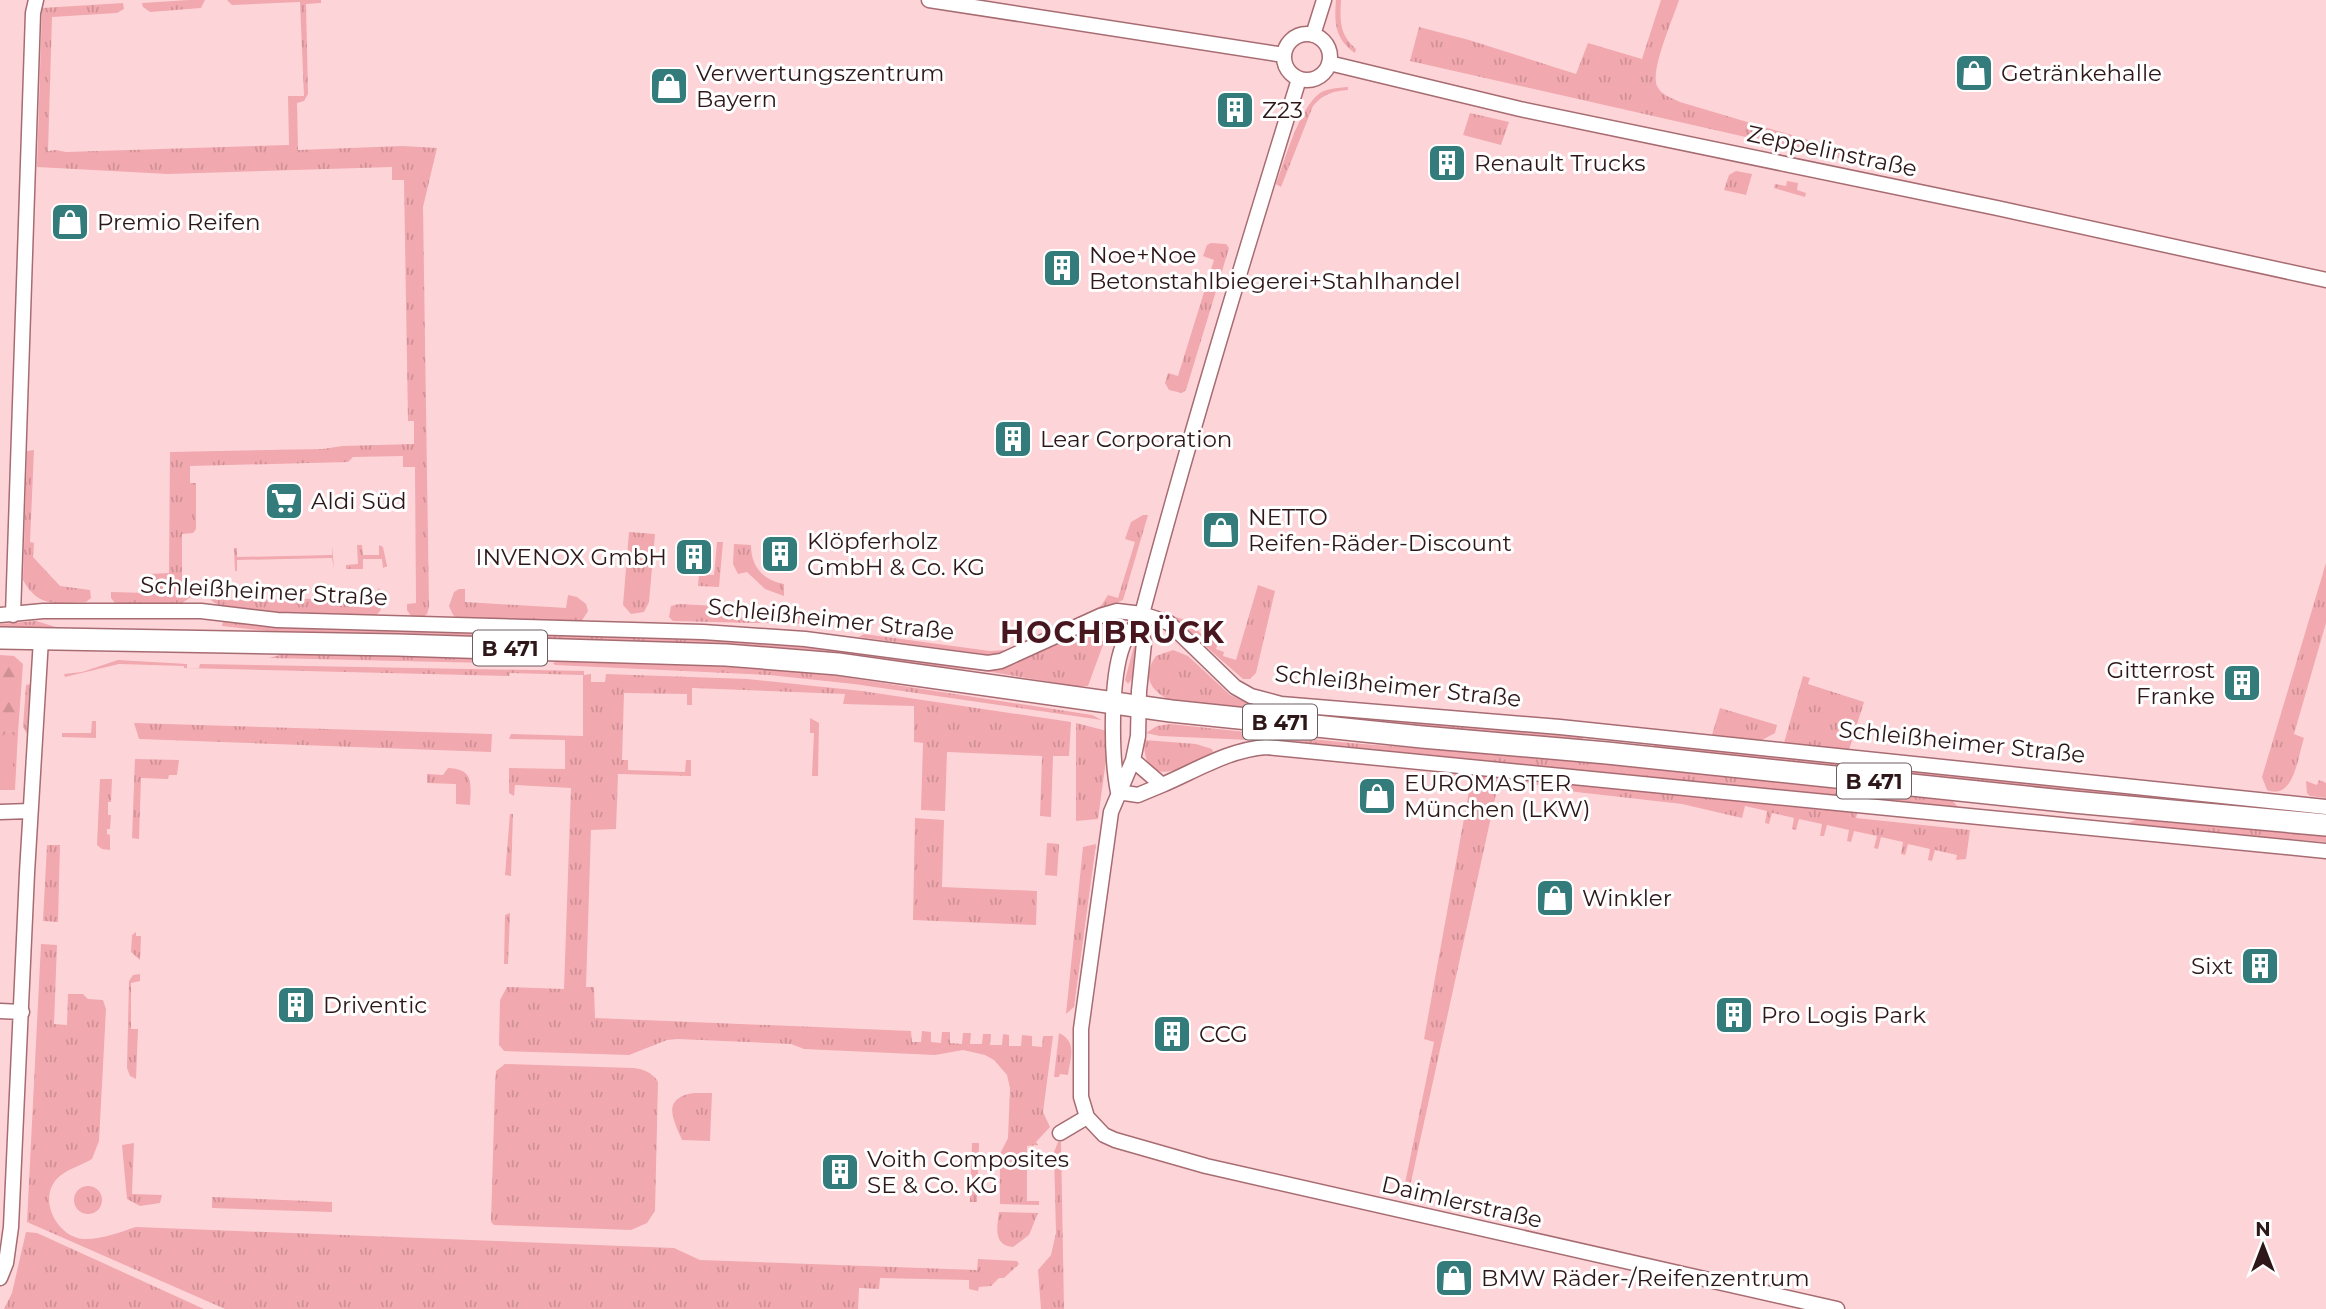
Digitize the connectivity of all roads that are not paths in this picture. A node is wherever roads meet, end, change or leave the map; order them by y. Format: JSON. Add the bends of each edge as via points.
{"nodes":[{"id":1,"x":36,"y":0,"type":"edge"},
{"id":2,"x":929,"y":0,"type":"edge"},
{"id":3,"x":1324,"y":0,"type":"edge"},
{"id":4,"x":1313,"y":36,"type":"junction"},
{"id":5,"x":1284,"y":55,"type":"junction"},
{"id":6,"x":1329,"y":63,"type":"junction"},
{"id":7,"x":1299,"y":79,"type":"junction"},
{"id":8,"x":2326,"y":280,"type":"edge"},
{"id":9,"x":1142,"y":614,"type":"junction"},
{"id":10,"x":7,"y":615,"type":"edge"},
{"id":11,"x":0,"y":638,"type":"edge"},
{"id":12,"x":41,"y":639,"type":"junction"},
{"id":13,"x":1114,"y":703,"type":"junction"},
{"id":14,"x":1139,"y":706,"type":"junction"},
{"id":15,"x":1133,"y":760,"type":"junction"},
{"id":16,"x":1164,"y":784,"type":"junction"},
{"id":17,"x":1118,"y":792,"type":"junction"},
{"id":18,"x":2326,"y":807,"type":"edge"},
{"id":19,"x":30,"y":811,"type":"junction"},
{"id":20,"x":0,"y":812,"type":"edge"},
{"id":21,"x":2326,"y":825,"type":"edge"},
{"id":22,"x":2326,"y":851,"type":"edge"},
{"id":23,"x":0,"y":1011,"type":"edge"},
{"id":24,"x":22,"y":1012,"type":"junction"},
{"id":25,"x":1087,"y":1116,"type":"junction"},
{"id":26,"x":1060,"y":1133,"type":"dead end"},
{"id":27,"x":6,"y":1177,"type":"edge"},
{"id":28,"x":0,"y":1278,"type":"edge"},
{"id":29,"x":1837,"y":1309,"type":"edge"}],
"edges":[{"from":1,"to":10,"type":"street"},
{"from":2,"to":5,"type":"street"},
{"from":3,"to":4,"type":"street"},
{"from":4,"to":5,"type":"street","via":[[1294,38]]},
{"from":4,"to":6,"type":"street","via":[[1325,43]]},
{"from":5,"to":7,"type":"street","via":[[1289,72]]},
{"from":6,"to":7,"type":"street","via":[[1321,76]]},
{"from":6,"to":8,"type":"street","name":"Zeppelinstraße","via":[[1510,107]]},
{"from":7,"to":9,"type":"street"},
{"from":9,"to":10,"type":"street","name":"Schleißheimer Straße","via":[[1117,611],[1100,616],[988,663],[805,639],[716,633],[276,620],[201,611]]},
{"from":9,"to":13,"type":"street","via":[[1122,649]]},
{"from":9,"to":14,"type":"street"},
{"from":9,"to":18,"type":"street","name":"Schleißheimer Straße","via":[[1169,623],[1235,687],[1281,704],[1573,729]]},
{"from":11,"to":12,"type":"main road","name":"Schleißheimer Straße","number":"B 471"},
{"from":12,"to":13,"type":"main road","name":"Schleißheimer Straße","number":"B 471","via":[[726,655],[838,664]]},
{"from":12,"to":19,"type":"street"},
{"from":13,"to":14,"type":"main road","name":"Schleißheimer Straße","number":"B 471"},
{"from":13,"to":17,"type":"street","via":[[1113,768]]},
{"from":14,"to":15,"type":"street"},
{"from":14,"to":21,"type":"main road","name":"Schleißheimer Straße","number":"B 471"},
{"from":15,"to":16,"type":"street"},
{"from":15,"to":17,"type":"street"},
{"from":16,"to":17,"type":"street","via":[[1138,795]]},
{"from":16,"to":22,"type":"street","via":[[1226,755],[1266,747]]},
{"from":17,"to":25,"type":"street","via":[[1107,832],[1081,1029],[1082,1097]]},
{"from":19,"to":20,"type":"street"},
{"from":19,"to":24,"type":"street"},
{"from":23,"to":24,"type":"street"},
{"from":24,"to":27,"type":"street"},
{"from":25,"to":26,"type":"street"},
{"from":25,"to":29,"type":"street","name":"Daimlerstraße","via":[[1115,1140],[1231,1173]]},
{"from":27,"to":28,"type":"street","via":[[9,1246]]}]}
